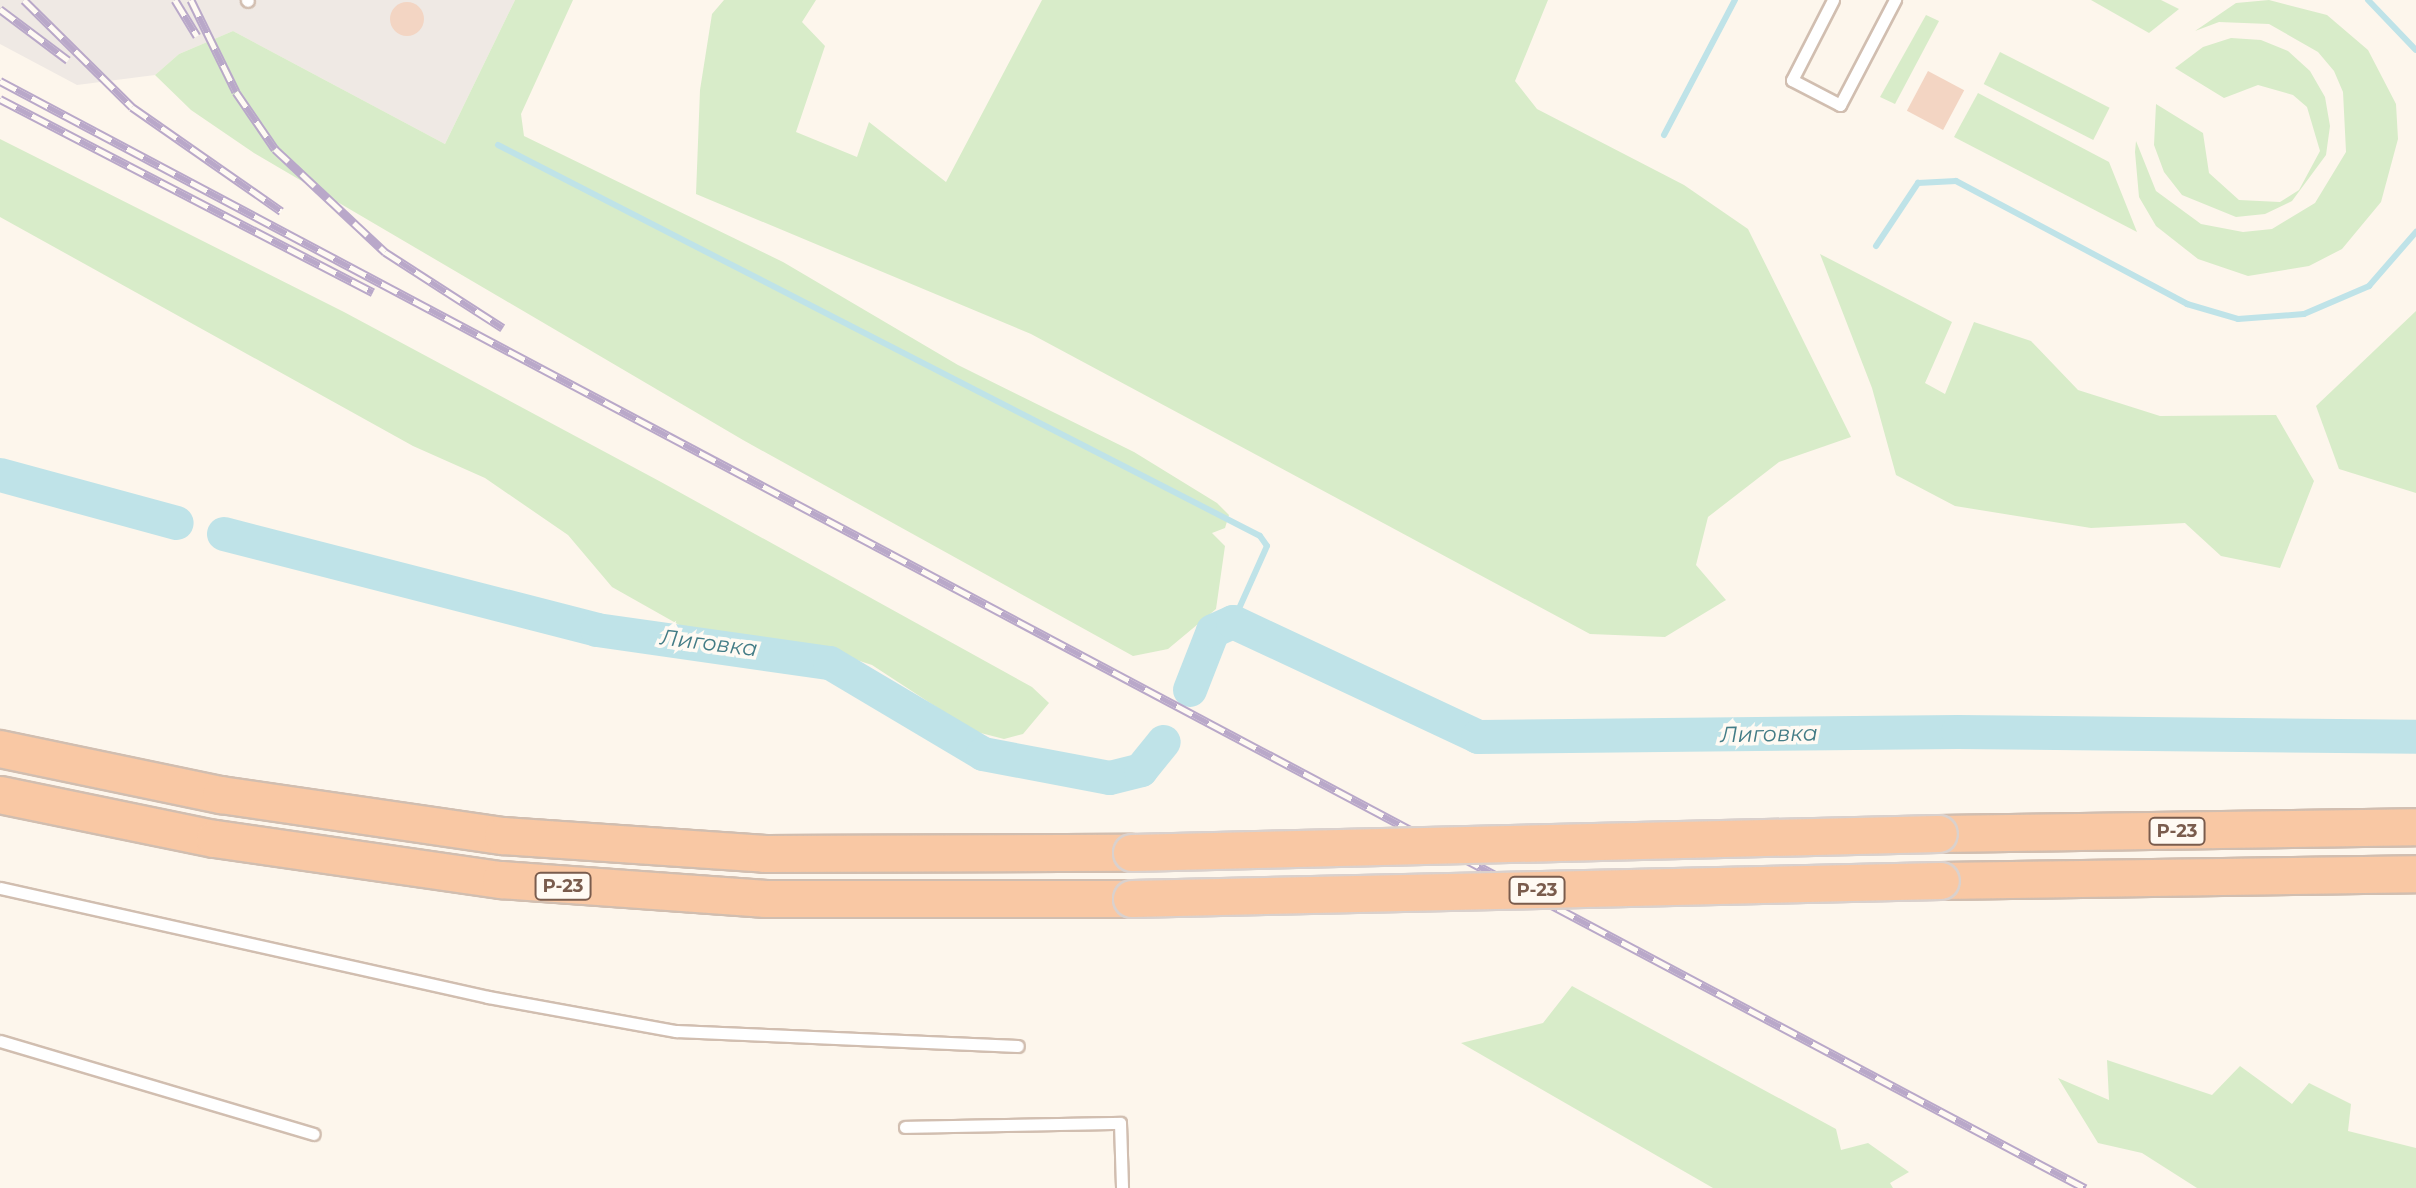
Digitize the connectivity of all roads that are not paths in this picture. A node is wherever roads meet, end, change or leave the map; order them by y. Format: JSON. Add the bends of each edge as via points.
{"nodes":[{"id":1,"x":1833,"y":0,"type":"edge"},
{"id":2,"x":1895,"y":0,"type":"edge"},
{"id":3,"x":0,"y":749,"type":"edge"},
{"id":4,"x":0,"y":795,"type":"edge"},
{"id":5,"x":2416,"y":827,"type":"edge"},
{"id":6,"x":2416,"y":874,"type":"edge"},
{"id":7,"x":0,"y":888,"type":"edge"},
{"id":8,"x":0,"y":1041,"type":"edge"},
{"id":9,"x":1018,"y":1046,"type":"dead end"},
{"id":10,"x":905,"y":1127,"type":"dead end"},
{"id":11,"x":314,"y":1134,"type":"dead end"},
{"id":12,"x":1122,"y":1188,"type":"edge"}],
"edges":[{"from":1,"to":2,"type":"lane","via":[[1792,80],[1840,105]]},
{"from":3,"to":5,"type":"highway","number":"Р-23","bridge":true,"via":[[221,795],[503,836],[765,854],[1132,853]]},
{"from":4,"to":6,"type":"highway","number":"Р-23","bridge":true,"via":[[358,863],[530,883],[766,899],[1132,899]]},
{"from":7,"to":9,"type":"lane","via":[[456,990],[676,1031]]},
{"from":8,"to":11,"type":"lane"},
{"from":10,"to":12,"type":"lane","via":[[1120,1123]]}]}
